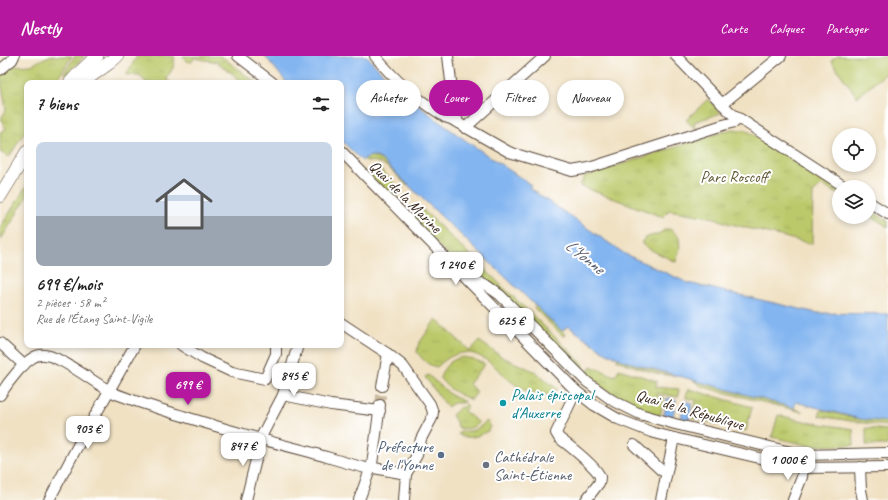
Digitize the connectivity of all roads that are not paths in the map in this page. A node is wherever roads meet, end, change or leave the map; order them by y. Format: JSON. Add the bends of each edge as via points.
{"nodes":[{"id":1,"x":14,"y":56,"type":"edge"},
{"id":2,"x":98,"y":56,"type":"edge"},
{"id":3,"x":117,"y":56,"type":"edge"},
{"id":4,"x":238,"y":56,"type":"edge"},
{"id":5,"x":375,"y":56,"type":"edge"},
{"id":6,"x":448,"y":56,"type":"edge"},
{"id":7,"x":545,"y":56,"type":"edge"},
{"id":8,"x":676,"y":56,"type":"edge"},
{"id":9,"x":781,"y":56,"type":"edge"},
{"id":10,"x":0,"y":70,"type":"edge"},
{"id":11,"x":72,"y":80,"type":"edge"},
{"id":12,"x":85,"y":80,"type":"edge"},
{"id":13,"x":269,"y":80,"type":"edge"},
{"id":14,"x":722,"y":104,"type":"junction"},
{"id":15,"x":737,"y":118,"type":"junction"},
{"id":16,"x":461,"y":126,"type":"junction"},
{"id":17,"x":24,"y":156,"type":"edge"},
{"id":18,"x":344,"y":157,"type":"edge"},
{"id":19,"x":24,"y":169,"type":"edge"},
{"id":20,"x":834,"y":180,"type":"edge"},
{"id":21,"x":2,"y":189,"type":"edge"},
{"id":22,"x":876,"y":206,"type":"edge"},
{"id":23,"x":0,"y":207,"type":"edge"},
{"id":24,"x":888,"y":214,"type":"edge"},
{"id":25,"x":460,"y":272,"type":"junction"},
{"id":26,"x":344,"y":324,"type":"edge"},
{"id":27,"x":0,"y":343,"type":"edge"},
{"id":28,"x":133,"y":348,"type":"edge"},
{"id":29,"x":186,"y":348,"type":"edge"},
{"id":30,"x":276,"y":348,"type":"edge"},
{"id":31,"x":297,"y":348,"type":"edge"},
{"id":32,"x":388,"y":354,"type":"junction"},
{"id":33,"x":24,"y":365,"type":"junction"},
{"id":34,"x":566,"y":382,"type":"joint"},
{"id":35,"x":382,"y":386,"type":"tunnel mouth"},
{"id":36,"x":109,"y":390,"type":"junction"},
{"id":37,"x":576,"y":391,"type":"junction"},
{"id":38,"x":0,"y":395,"type":"edge"},
{"id":39,"x":283,"y":395,"type":"junction"},
{"id":40,"x":674,"y":438,"type":"junction"},
{"id":41,"x":261,"y":440,"type":"junction"},
{"id":42,"x":634,"y":445,"type":"dead end"},
{"id":43,"x":888,"y":453,"type":"edge"},
{"id":44,"x":860,"y":467,"type":"junction"},
{"id":45,"x":888,"y":467,"type":"edge"},
{"id":46,"x":803,"y":468,"type":"junction"},
{"id":47,"x":370,"y":469,"type":"junction"},
{"id":48,"x":666,"y":472,"type":"junction"},
{"id":49,"x":406,"y":474,"type":"junction"},
{"id":50,"x":49,"y":500,"type":"edge"},
{"id":51,"x":246,"y":500,"type":"edge"},
{"id":52,"x":359,"y":500,"type":"edge"},
{"id":53,"x":404,"y":500,"type":"edge"},
{"id":54,"x":586,"y":500,"type":"edge"},
{"id":55,"x":661,"y":500,"type":"edge"},
{"id":56,"x":793,"y":500,"type":"edge"},
{"id":57,"x":863,"y":500,"type":"edge"}],
"edges":[{"from":1,"to":10,"type":"street"},
{"from":2,"to":11,"type":"main road"},
{"from":3,"to":12,"type":"main road"},
{"from":4,"to":13,"type":"street"},
{"from":5,"to":16,"type":"street","via":[[391,76],[408,91]]},
{"from":6,"to":16,"type":"street","via":[[454,106]]},
{"from":7,"to":16,"type":"street"},
{"from":8,"to":14,"type":"street"},
{"from":9,"to":14,"type":"street"},
{"from":14,"to":15,"type":"street"},
{"from":15,"to":16,"type":"street","via":[[732,122],[653,148],[572,171],[509,152]]},
{"from":15,"to":20,"type":"street"},
{"from":17,"to":21,"type":"main road"},
{"from":18,"to":25,"type":"street","name":"Quai de la Marine"},
{"from":19,"to":23,"type":"main road"},
{"from":22,"to":24,"type":"street"},
{"from":25,"to":34,"type":"street","name":"Quai de la Marine"},
{"from":25,"to":43,"type":"street","name":"Quai de la République","via":[[500,295],[597,390],[640,414],[803,455]]},
{"from":26,"to":32,"type":"street"},
{"from":27,"to":33,"type":"street"},
{"from":28,"to":36,"type":"street"},
{"from":29,"to":30,"type":"street","via":[[232,372],[265,379],[276,354]]},
{"from":31,"to":39,"type":"street"},
{"from":32,"to":35,"type":"street"},
{"from":32,"to":49,"type":"street","via":[[403,366],[433,412],[417,455]]},
{"from":33,"to":36,"type":"street","via":[[39,354],[47,354]]},
{"from":33,"to":38,"type":"street"},
{"from":34,"to":37,"type":"street","name":"Quai de la République"},
{"from":36,"to":41,"type":"street","via":[[169,412]]},
{"from":36,"to":50,"type":"street"},
{"from":37,"to":40,"type":"street","name":"Quai de la République","via":[[618,420]]},
{"from":37,"to":54,"type":"street","via":[[556,433],[599,475],[600,480]]},
{"from":39,"to":41,"type":"street"},
{"from":39,"to":47,"type":"street","via":[[331,405],[380,408]]},
{"from":40,"to":46,"type":"street","name":"Quai de la République"},
{"from":40,"to":48,"type":"street"},
{"from":41,"to":47,"type":"street"},
{"from":41,"to":51,"type":"street"},
{"from":42,"to":48,"type":"street","via":[[660,470]]},
{"from":44,"to":45,"type":"street","name":"Quai de la République"},
{"from":44,"to":46,"type":"street","name":"Quai de la République"},
{"from":44,"to":57,"type":"street"},
{"from":46,"to":56,"type":"street"},
{"from":47,"to":49,"type":"street"},
{"from":47,"to":52,"type":"street"},
{"from":48,"to":55,"type":"street"},
{"from":49,"to":53,"type":"street"}]}
